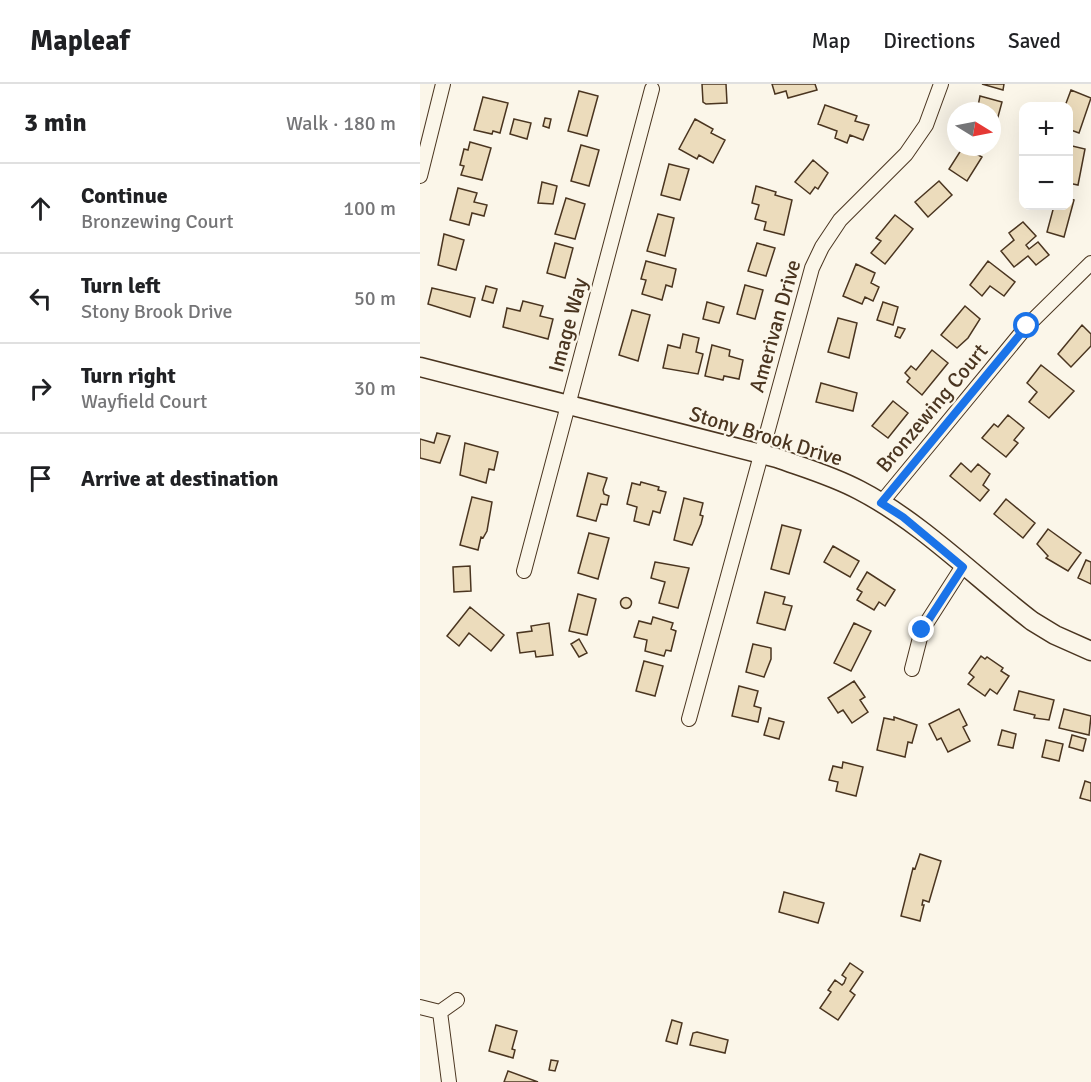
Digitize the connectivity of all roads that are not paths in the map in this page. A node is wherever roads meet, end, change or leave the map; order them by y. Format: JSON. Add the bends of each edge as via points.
{"nodes":[{"id":1,"x":443,"y":84,"type":"edge"},
{"id":2,"x":941,"y":84,"type":"edge"},
{"id":3,"x":652,"y":89,"type":"dead end"},
{"id":4,"x":420,"y":176,"type":"edge"},
{"id":5,"x":1091,"y":263,"type":"edge"},
{"id":6,"x":420,"y":367,"type":"edge"},
{"id":7,"x":568,"y":405,"type":"junction"},
{"id":8,"x":761,"y":455,"type":"junction"},
{"id":9,"x":881,"y":503,"type":"junction"},
{"id":10,"x":963,"y":567,"type":"junction"},
{"id":11,"x":524,"y":571,"type":"dead end"},
{"id":12,"x":1091,"y":651,"type":"edge"},
{"id":13,"x":912,"y":669,"type":"dead end"},
{"id":14,"x":689,"y":719,"type":"dead end"},
{"id":15,"x":457,"y":1000,"type":"dead end"},
{"id":16,"x":420,"y":1007,"type":"edge"},
{"id":17,"x":440,"y":1012,"type":"junction"},
{"id":18,"x":449,"y":1082,"type":"edge"}],
"edges":[{"from":1,"to":4,"type":"street"},
{"from":2,"to":8,"type":"street","name":"Amerivan Drive","via":[[933,112],[913,144],[840,220],[822,247],[802,297]]},
{"from":3,"to":7,"type":"street","name":"Image Way"},
{"from":5,"to":9,"type":"street","name":"Bronzewing Court","via":[[1027,326]]},
{"from":6,"to":7,"type":"street","name":"Stony Brook Drive"},
{"from":7,"to":8,"type":"street","name":"Stony Brook Drive"},
{"from":7,"to":11,"type":"street","name":"Image Way"},
{"from":8,"to":9,"type":"street","name":"Stony Brook Drive","via":[[829,476]]},
{"from":8,"to":14,"type":"street","name":"Amerivan Drive"},
{"from":9,"to":10,"type":"street","name":"Stony Brook Drive"},
{"from":10,"to":12,"type":"street","name":"Stony Brook Drive","via":[[1032,621]]},
{"from":10,"to":13,"type":"street","via":[[922,630]]},
{"from":15,"to":17,"type":"street"},
{"from":16,"to":17,"type":"street"},
{"from":17,"to":18,"type":"street"}]}
